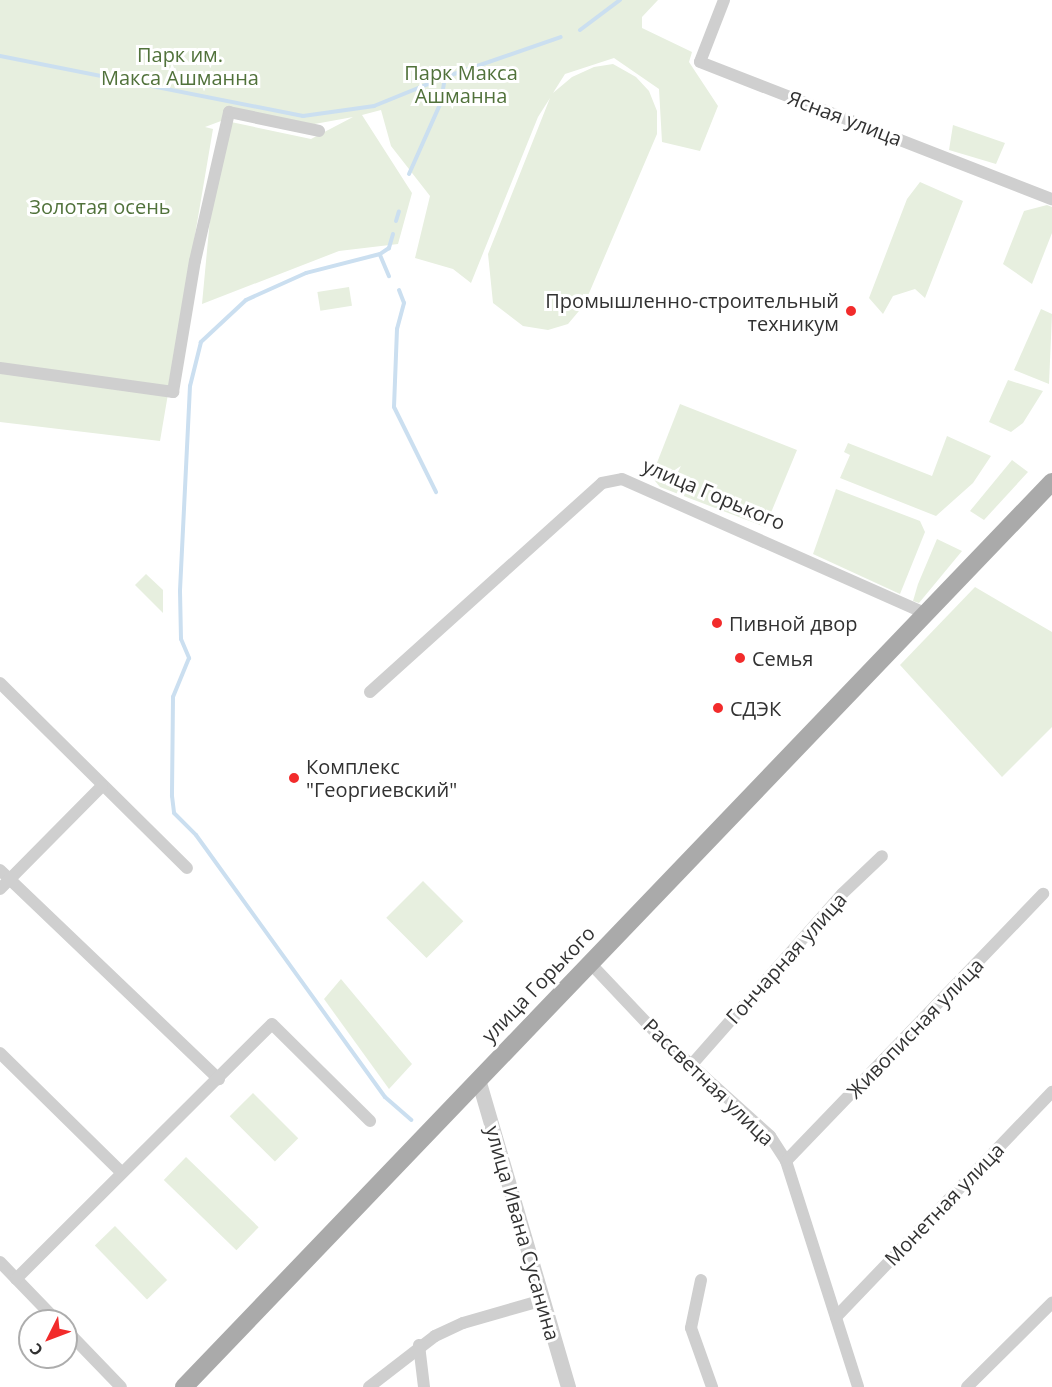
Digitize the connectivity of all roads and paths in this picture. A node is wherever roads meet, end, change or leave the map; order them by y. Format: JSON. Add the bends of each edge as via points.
{"nodes":[{"id":1,"x":724,"y":0,"type":"edge"},
{"id":2,"x":318,"y":131,"type":"dead end"},
{"id":3,"x":1052,"y":199,"type":"edge"},
{"id":4,"x":0,"y":368,"type":"edge"},
{"id":5,"x":1052,"y":482,"type":"edge"},
{"id":6,"x":927,"y":614,"type":"junction"},
{"id":7,"x":0,"y":683,"type":"edge"},
{"id":8,"x":370,"y":692,"type":"dead end"},
{"id":9,"x":102,"y":786,"type":"junction"},
{"id":10,"x":882,"y":856,"type":"dead end"},
{"id":11,"x":187,"y":868,"type":"dead end"},
{"id":12,"x":0,"y":870,"type":"edge"},
{"id":13,"x":10,"y":880,"type":"junction"},
{"id":14,"x":0,"y":889,"type":"edge"},
{"id":15,"x":1043,"y":894,"type":"dead end"},
{"id":16,"x":590,"y":963,"type":"junction"},
{"id":17,"x":0,"y":1053,"type":"edge"},
{"id":18,"x":694,"y":1062,"type":"junction"},
{"id":19,"x":219,"y":1079,"type":"junction"},
{"id":20,"x":478,"y":1079,"type":"junction"},
{"id":21,"x":1052,"y":1092,"type":"edge"},
{"id":22,"x":370,"y":1121,"type":"dead end"},
{"id":23,"x":786,"y":1161,"type":"junction"},
{"id":24,"x":122,"y":1173,"type":"junction"},
{"id":25,"x":0,"y":1262,"type":"edge"},
{"id":26,"x":16,"y":1279,"type":"junction"},
{"id":27,"x":701,"y":1280,"type":"dead end"},
{"id":28,"x":543,"y":1300,"type":"junction"},
{"id":29,"x":1052,"y":1303,"type":"edge"},
{"id":30,"x":45,"y":1309,"type":"edge"},
{"id":31,"x":836,"y":1317,"type":"junction"},
{"id":32,"x":78,"y":1342,"type":"edge"},
{"id":33,"x":418,"y":1346,"type":"junction"},
{"id":34,"x":121,"y":1387,"type":"edge"},
{"id":35,"x":184,"y":1387,"type":"edge"},
{"id":36,"x":369,"y":1387,"type":"edge"},
{"id":37,"x":424,"y":1387,"type":"edge"},
{"id":38,"x":568,"y":1387,"type":"edge"},
{"id":39,"x":711,"y":1387,"type":"edge"},
{"id":40,"x":858,"y":1387,"type":"edge"},
{"id":41,"x":967,"y":1387,"type":"edge"}],
"edges":[{"from":1,"to":3,"type":"street","name":"Ясная улица","via":[[700,62]]},
{"from":2,"to":4,"type":"street","via":[[229,112],[195,261],[173,392]]},
{"from":5,"to":6,"type":"main road","name":"улица Горького"},
{"from":6,"to":8,"type":"street","name":"улица Горького","via":[[622,479],[602,483]]},
{"from":6,"to":16,"type":"main road","name":"улица Горького"},
{"from":7,"to":9,"type":"street"},
{"from":9,"to":11,"type":"street"},
{"from":9,"to":13,"type":"street"},
{"from":10,"to":18,"type":"street","name":"Гончарная улица","via":[[842,894]]},
{"from":12,"to":13,"type":"street"},
{"from":13,"to":14,"type":"street"},
{"from":13,"to":19,"type":"street"},
{"from":15,"to":23,"type":"street","name":"Живописная улица"},
{"from":16,"to":18,"type":"street","name":"Рассветная улица","via":[[660,1037]]},
{"from":16,"to":20,"type":"main road","name":"улица Горького"},
{"from":17,"to":24,"type":"street"},
{"from":18,"to":23,"type":"street","name":"Рассветная улица","via":[[770,1136]]},
{"from":19,"to":22,"type":"street","via":[[272,1024]]},
{"from":19,"to":24,"type":"street"},
{"from":20,"to":28,"type":"street","name":"улица Ивана Сусанина"},
{"from":20,"to":35,"type":"main road","name":"улица Горького"},
{"from":21,"to":31,"type":"street","name":"Монетная улица"},
{"from":23,"to":31,"type":"street","name":"Рассветная улица"},
{"from":24,"to":26,"type":"street"},
{"from":25,"to":26,"type":"street"},
{"from":26,"to":30,"type":"street"},
{"from":27,"to":39,"type":"street","via":[[691,1328]]},
{"from":28,"to":33,"type":"street","via":[[463,1323]]},
{"from":28,"to":38,"type":"street","name":"улица Ивана Сусанина"},
{"from":29,"to":41,"type":"street"},
{"from":31,"to":40,"type":"street","name":"Рассветная улица"},
{"from":32,"to":34,"type":"street"},
{"from":33,"to":36,"type":"street"},
{"from":33,"to":37,"type":"street"}]}
